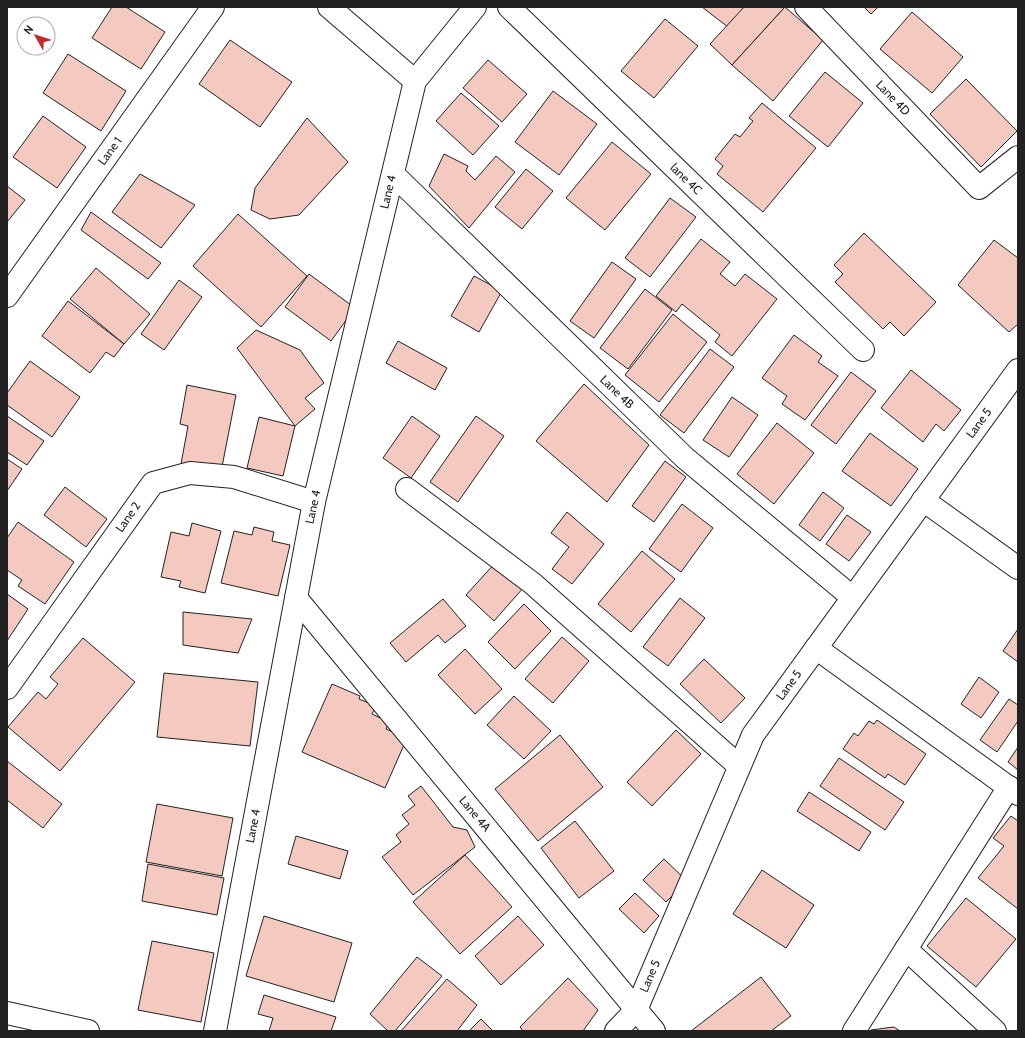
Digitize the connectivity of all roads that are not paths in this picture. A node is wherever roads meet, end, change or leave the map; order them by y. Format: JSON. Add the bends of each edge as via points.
{"nodes":[{"id":1,"x":213,"y":7,"type":"edge"},
{"id":2,"x":329,"y":7,"type":"edge"},
{"id":3,"x":475,"y":7,"type":"edge"},
{"id":4,"x":509,"y":7,"type":"edge"},
{"id":5,"x":806,"y":7,"type":"edge"},
{"id":6,"x":415,"y":81,"type":"junction"},
{"id":7,"x":1018,"y":157,"type":"edge"},
{"id":8,"x":393,"y":174,"type":"junction"},
{"id":9,"x":7,"y":296,"type":"edge"},
{"id":10,"x":863,"y":350,"type":"dead end"},
{"id":11,"x":1018,"y":370,"type":"edge"},
{"id":12,"x":407,"y":489,"type":"dead end"},
{"id":13,"x":923,"y":500,"type":"junction"},
{"id":14,"x":314,"y":502,"type":"junction"},
{"id":15,"x":1018,"y":568,"type":"edge"},
{"id":16,"x":296,"y":598,"type":"junction"},
{"id":17,"x":852,"y":598,"type":"junction"},
{"id":18,"x":816,"y":648,"type":"junction"},
{"id":19,"x":7,"y":688,"type":"edge"},
{"id":20,"x":740,"y":766,"type":"junction"},
{"id":21,"x":1013,"y":790,"type":"edge"},
{"id":22,"x":906,"y":949,"type":"junction"},
{"id":23,"x":636,"y":1010,"type":"junction"},
{"id":24,"x":7,"y":1013,"type":"edge"},
{"id":25,"x":88,"y":1031,"type":"edge"},
{"id":26,"x":215,"y":1031,"type":"edge"},
{"id":27,"x":616,"y":1031,"type":"edge"},
{"id":28,"x":654,"y":1031,"type":"edge"},
{"id":29,"x":854,"y":1031,"type":"edge"},
{"id":30,"x":996,"y":1031,"type":"edge"}],
"edges":[{"from":1,"to":9,"type":"street","name":"Lane 1"},
{"from":2,"to":6,"type":"street"},
{"from":3,"to":6,"type":"street","name":"Lane 4"},
{"from":4,"to":10,"type":"street","name":"lane 4C"},
{"from":5,"to":7,"type":"street","name":"Lane 4D","via":[[979,188]]},
{"from":6,"to":8,"type":"street","name":"Lane 4"},
{"from":8,"to":14,"type":"street","name":"Lane 4"},
{"from":8,"to":17,"type":"street","name":"Lane 4B","via":[[686,458]]},
{"from":11,"to":13,"type":"street","name":"Lane 5"},
{"from":12,"to":20,"type":"street","via":[[532,583]]},
{"from":13,"to":15,"type":"street"},
{"from":13,"to":17,"type":"street","name":"Lane 5"},
{"from":14,"to":16,"type":"street","name":"Lane 4"},
{"from":14,"to":19,"type":"street","name":"Lane 2","via":[[234,477],[190,473],[153,482]]},
{"from":16,"to":23,"type":"street","name":"Lane 4A"},
{"from":16,"to":26,"type":"street","name":"Lane 4"},
{"from":17,"to":18,"type":"street","name":"Lane 5"},
{"from":18,"to":20,"type":"street","name":"Lane 5","via":[[753,735]]},
{"from":18,"to":21,"type":"street"},
{"from":20,"to":23,"type":"street","name":"Lane 5"},
{"from":21,"to":22,"type":"street"},
{"from":22,"to":29,"type":"street"},
{"from":22,"to":30,"type":"street"},
{"from":23,"to":27,"type":"street","name":"Lane 5"},
{"from":23,"to":28,"type":"street","name":"Lane 4A"},
{"from":24,"to":25,"type":"street"}]}
